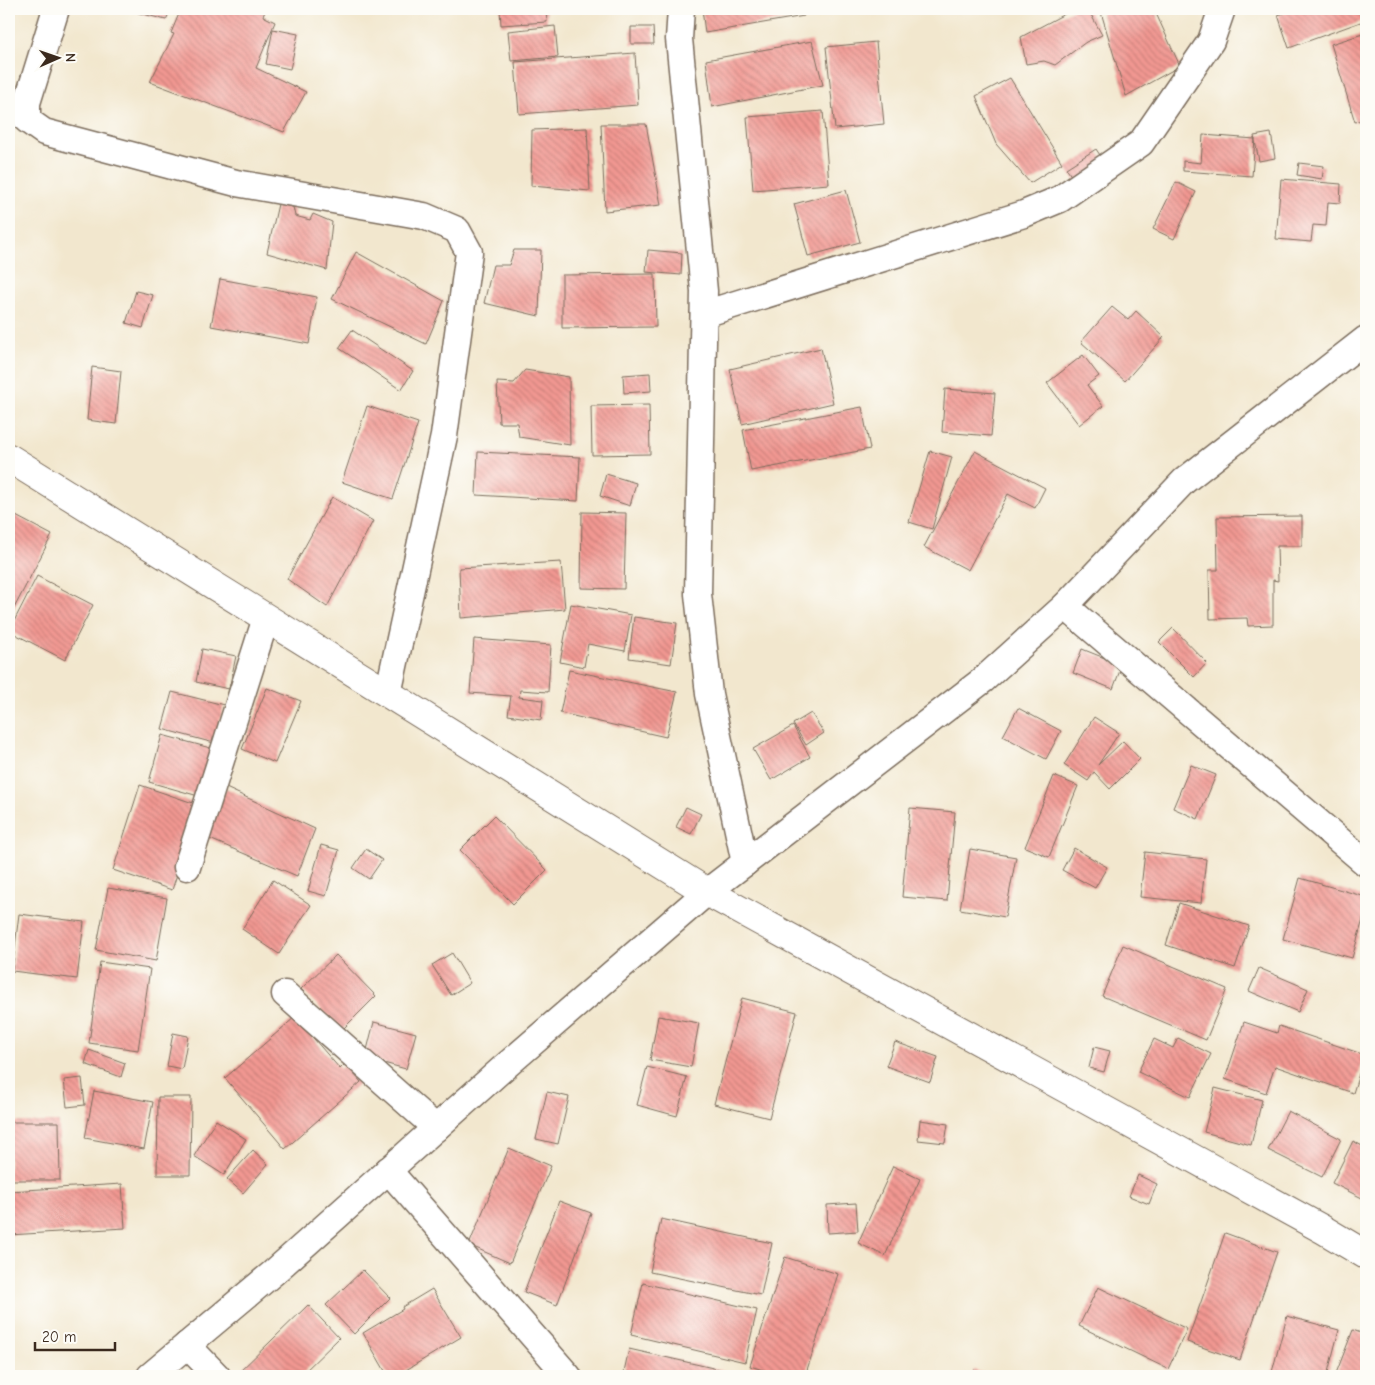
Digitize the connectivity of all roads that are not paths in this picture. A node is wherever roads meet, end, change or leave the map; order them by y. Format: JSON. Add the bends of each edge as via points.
{"nodes":[{"id":1,"x":56,"y":9,"type":"edge"},
{"id":2,"x":681,"y":9,"type":"edge"},
{"id":3,"x":1222,"y":9,"type":"edge"},
{"id":4,"x":704,"y":314,"type":"junction"},
{"id":5,"x":1366,"y":339,"type":"edge"},
{"id":6,"x":9,"y":458,"type":"edge"},
{"id":7,"x":1065,"y":606,"type":"junction"},
{"id":8,"x":266,"y":618,"type":"junction"},
{"id":9,"x":388,"y":694,"type":"junction"},
{"id":10,"x":745,"y":863,"type":"junction"},
{"id":11,"x":1366,"y":863,"type":"edge"},
{"id":12,"x":187,"y":867,"type":"dead end"},
{"id":13,"x":708,"y":892,"type":"junction"},
{"id":14,"x":285,"y":994,"type":"dead end"},
{"id":15,"x":436,"y":1128,"type":"junction"},
{"id":16,"x":388,"y":1170,"type":"junction"},
{"id":17,"x":1366,"y":1255,"type":"edge"},
{"id":18,"x":187,"y":1345,"type":"junction"},
{"id":19,"x":151,"y":1376,"type":"edge"},
{"id":20,"x":217,"y":1376,"type":"edge"},
{"id":21,"x":568,"y":1376,"type":"edge"}],
"edges":[{"from":1,"to":9,"type":"street","via":[[27,103],[27,120],[44,132],[236,183],[424,216],[457,230],[469,252],[444,436]]},
{"from":2,"to":4,"type":"street","via":[[679,39]]},
{"from":3,"to":4,"type":"street","via":[[1212,41],[1140,143],[1060,199],[1024,214]]},
{"from":4,"to":10,"type":"street","via":[[698,594],[709,694]]},
{"from":5,"to":7,"type":"street","via":[[1184,481]]},
{"from":6,"to":8,"type":"street"},
{"from":7,"to":10,"type":"street","via":[[982,680]]},
{"from":7,"to":11,"type":"street"},
{"from":8,"to":9,"type":"street"},
{"from":8,"to":12,"type":"street"},
{"from":9,"to":13,"type":"street"},
{"from":10,"to":13,"type":"street"},
{"from":13,"to":15,"type":"street"},
{"from":13,"to":17,"type":"street"},
{"from":14,"to":15,"type":"street"},
{"from":15,"to":16,"type":"street"},
{"from":16,"to":18,"type":"street"},
{"from":16,"to":21,"type":"street"},
{"from":18,"to":19,"type":"street"},
{"from":18,"to":20,"type":"street"}]}
